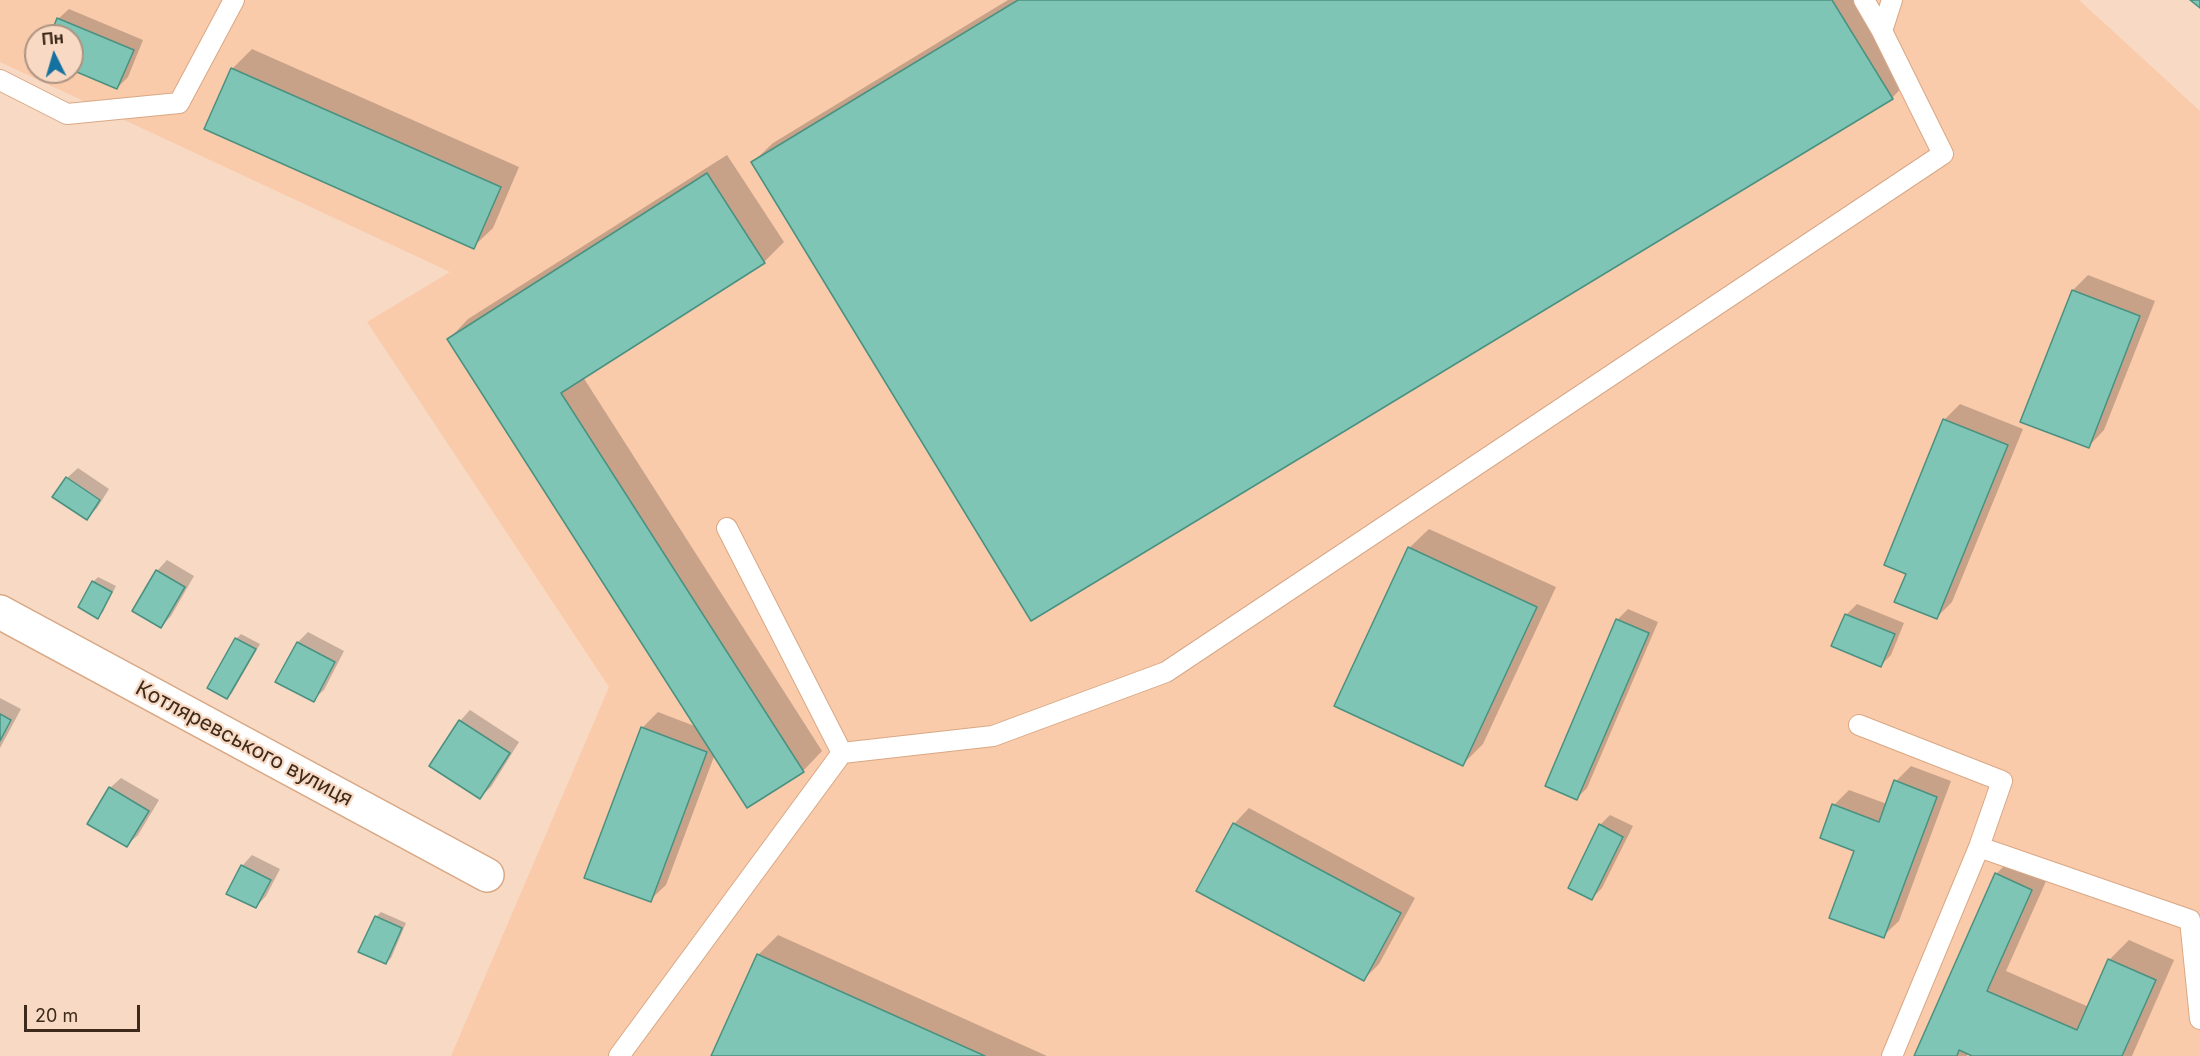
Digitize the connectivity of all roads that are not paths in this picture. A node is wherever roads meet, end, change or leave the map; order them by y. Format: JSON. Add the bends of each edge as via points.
{"nodes":[{"id":1,"x":234,"y":0,"type":"edge"},
{"id":2,"x":1864,"y":0,"type":"edge"},
{"id":3,"x":1892,"y":0,"type":"edge"},
{"id":4,"x":1882,"y":30,"type":"junction"},
{"id":5,"x":0,"y":80,"type":"edge"},
{"id":6,"x":727,"y":528,"type":"dead end"},
{"id":7,"x":0,"y":612,"type":"edge"},
{"id":8,"x":1859,"y":725,"type":"dead end"},
{"id":9,"x":842,"y":753,"type":"junction"},
{"id":10,"x":1979,"y":847,"type":"junction"},
{"id":11,"x":487,"y":875,"type":"dead end"},
{"id":12,"x":2200,"y":1019,"type":"edge"},
{"id":13,"x":619,"y":1056,"type":"edge"},
{"id":14,"x":1892,"y":1056,"type":"edge"}],
"edges":[{"from":1,"to":5,"type":"lane","via":[[178,103],[67,114]]},
{"from":2,"to":4,"type":"lane"},
{"from":3,"to":4,"type":"lane"},
{"from":4,"to":9,"type":"lane","via":[[1943,154],[1166,672],[993,736]]},
{"from":6,"to":9,"type":"lane"},
{"from":7,"to":11,"type":"street","name":"Котляревського вулиця"},
{"from":8,"to":10,"type":"lane","via":[[2002,781]]},
{"from":9,"to":13,"type":"lane"},
{"from":10,"to":12,"type":"lane","via":[[2190,920]]},
{"from":10,"to":14,"type":"lane"}]}
